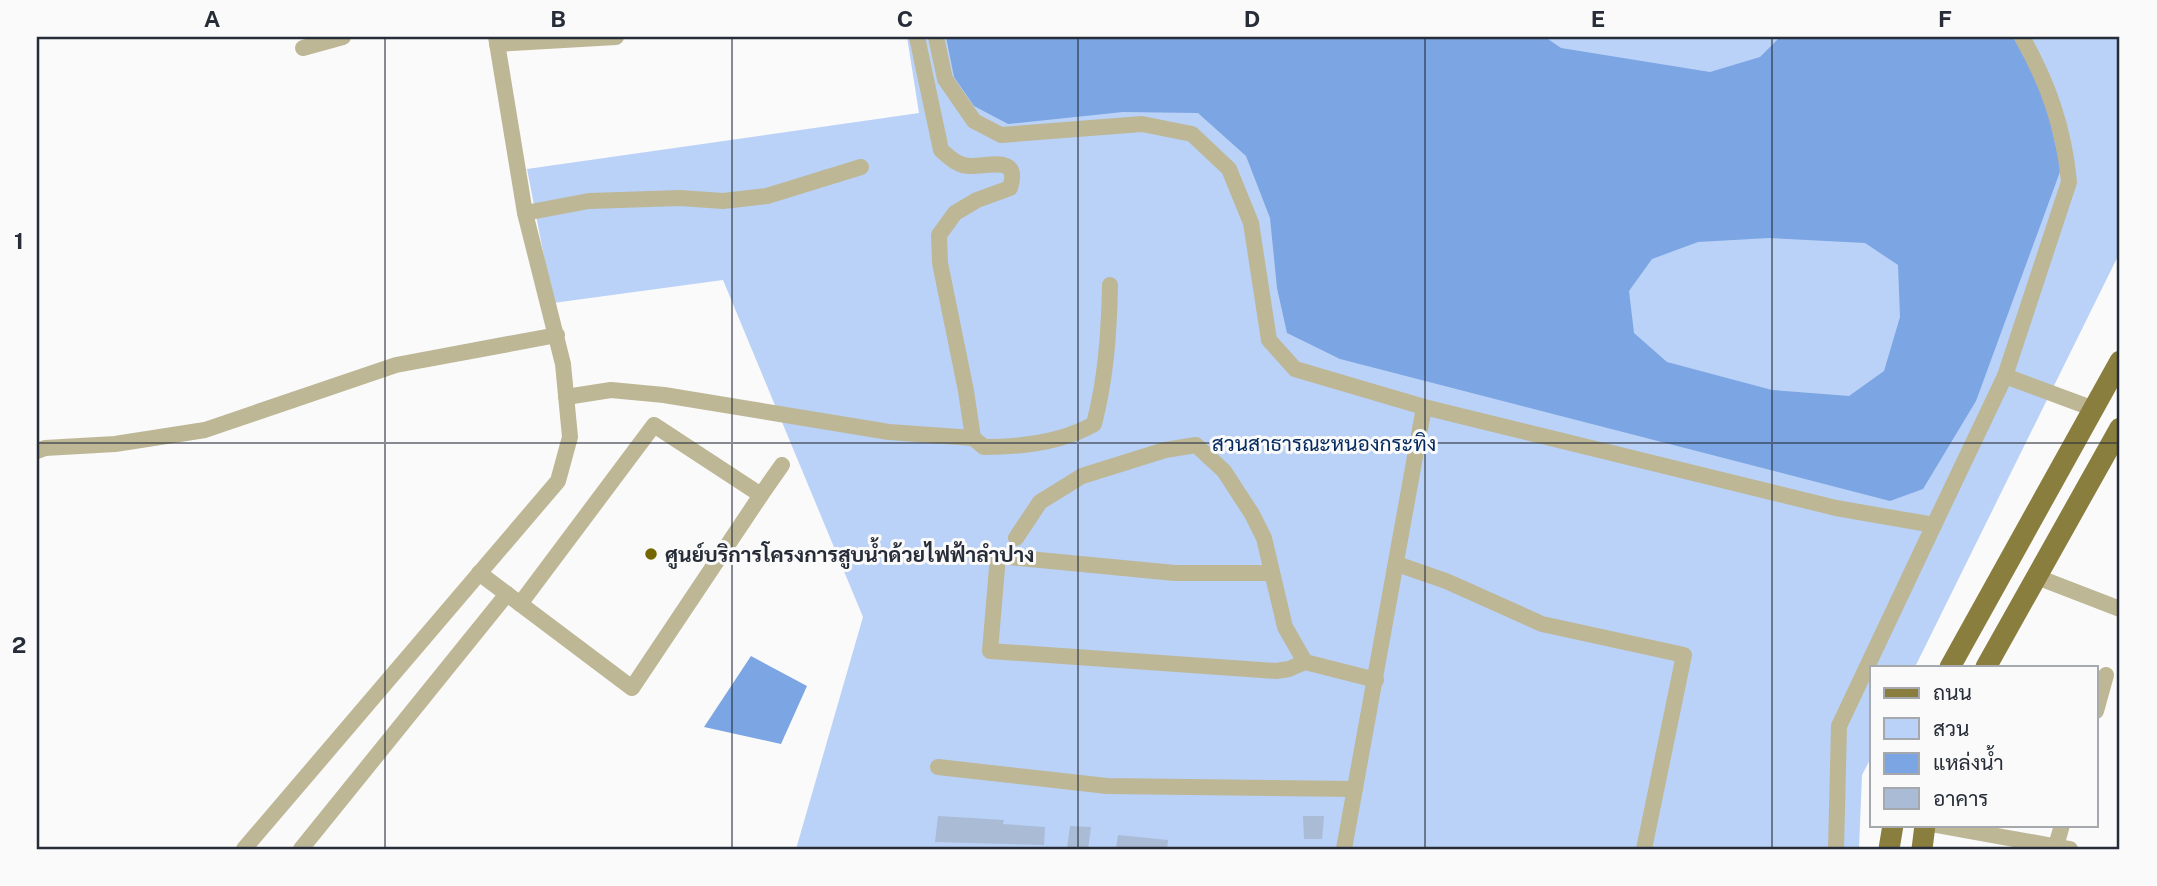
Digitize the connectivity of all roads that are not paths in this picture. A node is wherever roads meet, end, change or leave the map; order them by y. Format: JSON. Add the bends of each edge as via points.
{"nodes":[{"id":1,"x":343,"y":37,"type":"edge"},
{"id":2,"x":616,"y":37,"type":"edge"},
{"id":3,"x":917,"y":37,"type":"edge"},
{"id":4,"x":936,"y":37,"type":"edge"},
{"id":5,"x":2022,"y":37,"type":"edge"},
{"id":6,"x":496,"y":41,"type":"edge"},
{"id":7,"x":303,"y":48,"type":"dead end"},
{"id":8,"x":861,"y":167,"type":"dead end"},
{"id":9,"x":525,"y":213,"type":"junction"},
{"id":10,"x":1110,"y":285,"type":"dead end"},
{"id":11,"x":557,"y":335,"type":"junction"},
{"id":12,"x":2120,"y":361,"type":"edge"},
{"id":13,"x":2004,"y":376,"type":"junction"},
{"id":14,"x":566,"y":397,"type":"junction"},
{"id":15,"x":1424,"y":407,"type":"junction"},
{"id":16,"x":2094,"y":409,"type":"junction"},
{"id":17,"x":2120,"y":428,"type":"edge"},
{"id":18,"x":973,"y":438,"type":"junction"},
{"id":19,"x":37,"y":451,"type":"edge"},
{"id":20,"x":782,"y":465,"type":"dead end"},
{"id":21,"x":761,"y":495,"type":"junction"},
{"id":22,"x":1934,"y":524,"type":"junction"},
{"id":23,"x":1016,"y":538,"type":"dead end"},
{"id":24,"x":1397,"y":564,"type":"junction"},
{"id":25,"x":479,"y":573,"type":"junction"},
{"id":26,"x":1272,"y":573,"type":"junction"},
{"id":27,"x":2037,"y":577,"type":"junction"},
{"id":28,"x":513,"y":599,"type":"junction"},
{"id":29,"x":2120,"y":608,"type":"edge"},
{"id":30,"x":1305,"y":662,"type":"junction"},
{"id":31,"x":1952,"y":666,"type":"edge"},
{"id":32,"x":1987,"y":666,"type":"edge"},
{"id":33,"x":2106,"y":675,"type":"dead end"},
{"id":34,"x":1376,"y":680,"type":"junction"},
{"id":35,"x":2098,"y":704,"type":"edge"},
{"id":36,"x":937,"y":767,"type":"dead end"},
{"id":37,"x":1355,"y":789,"type":"junction"},
{"id":38,"x":1893,"y":826,"type":"edge"},
{"id":39,"x":1925,"y":826,"type":"edge"},
{"id":40,"x":1942,"y":826,"type":"edge"},
{"id":41,"x":2062,"y":826,"type":"edge"},
{"id":42,"x":2063,"y":848,"type":"edge"},
{"id":43,"x":244,"y":849,"type":"edge"},
{"id":44,"x":301,"y":849,"type":"edge"},
{"id":45,"x":1344,"y":849,"type":"edge"},
{"id":46,"x":1644,"y":849,"type":"edge"},
{"id":47,"x":1836,"y":849,"type":"edge"},
{"id":48,"x":1889,"y":849,"type":"edge"},
{"id":49,"x":1922,"y":849,"type":"edge"}],
"edges":[{"from":1,"to":7,"type":"street"},
{"from":2,"to":6,"type":"street"},
{"from":3,"to":18,"type":"street","via":[[941,150],[968,166],[1001,163],[1009,168],[1012,180],[1010,188],[956,213],[939,235],[940,263]]},
{"from":4,"to":15,"type":"street","via":[[945,79],[974,121],[1001,135],[1142,124],[1192,134],[1229,169],[1251,223],[1269,340],[1295,369]]},
{"from":5,"to":13,"type":"street","via":[[2057,110],[2069,181]]},
{"from":6,"to":9,"type":"street"},
{"from":8,"to":9,"type":"street","via":[[767,196],[723,201],[589,201]]},
{"from":9,"to":11,"type":"street"},
{"from":10,"to":18,"type":"street","via":[[1109,344],[1094,424],[1052,441],[984,447]]},
{"from":11,"to":14,"type":"street"},
{"from":11,"to":19,"type":"street","via":[[396,365],[205,430]]},
{"from":12,"to":16,"type":"main road"},
{"from":13,"to":16,"type":"street"},
{"from":13,"to":22,"type":"street"},
{"from":14,"to":18,"type":"street","via":[[611,390],[664,394],[889,432]]},
{"from":14,"to":25,"type":"street","via":[[570,437],[558,481]]},
{"from":15,"to":22,"type":"street","via":[[1836,508]]},
{"from":15,"to":24,"type":"street"},
{"from":16,"to":31,"type":"main road"},
{"from":17,"to":27,"type":"main road"},
{"from":20,"to":21,"type":"street"},
{"from":21,"to":28,"type":"street","via":[[654,425]]},
{"from":21,"to":28,"type":"street","via":[[632,688]]},
{"from":22,"to":47,"type":"street","via":[[1839,726]]},
{"from":23,"to":26,"type":"street","via":[[1040,502],[1082,476],[1196,445],[1224,471],[1252,514],[1264,538]]},
{"from":24,"to":34,"type":"street"},
{"from":24,"to":46,"type":"street","via":[[1542,624],[1684,655]]},
{"from":25,"to":28,"type":"street"},
{"from":25,"to":43,"type":"street"},
{"from":26,"to":30,"type":"street","via":[[1284,627]]},
{"from":26,"to":30,"type":"street","via":[[1175,573],[998,556],[990,651],[1254,670],[1289,669]]},
{"from":27,"to":29,"type":"street"},
{"from":27,"to":32,"type":"main road"},
{"from":28,"to":44,"type":"street"},
{"from":30,"to":34,"type":"street"},
{"from":33,"to":35,"type":"street"},
{"from":34,"to":37,"type":"street"},
{"from":36,"to":37,"type":"street","via":[[1107,786]]},
{"from":37,"to":45,"type":"street"},
{"from":38,"to":48,"type":"main road"},
{"from":39,"to":49,"type":"main road"},
{"from":40,"to":42,"type":"street"},
{"from":41,"to":42,"type":"street"}]}
